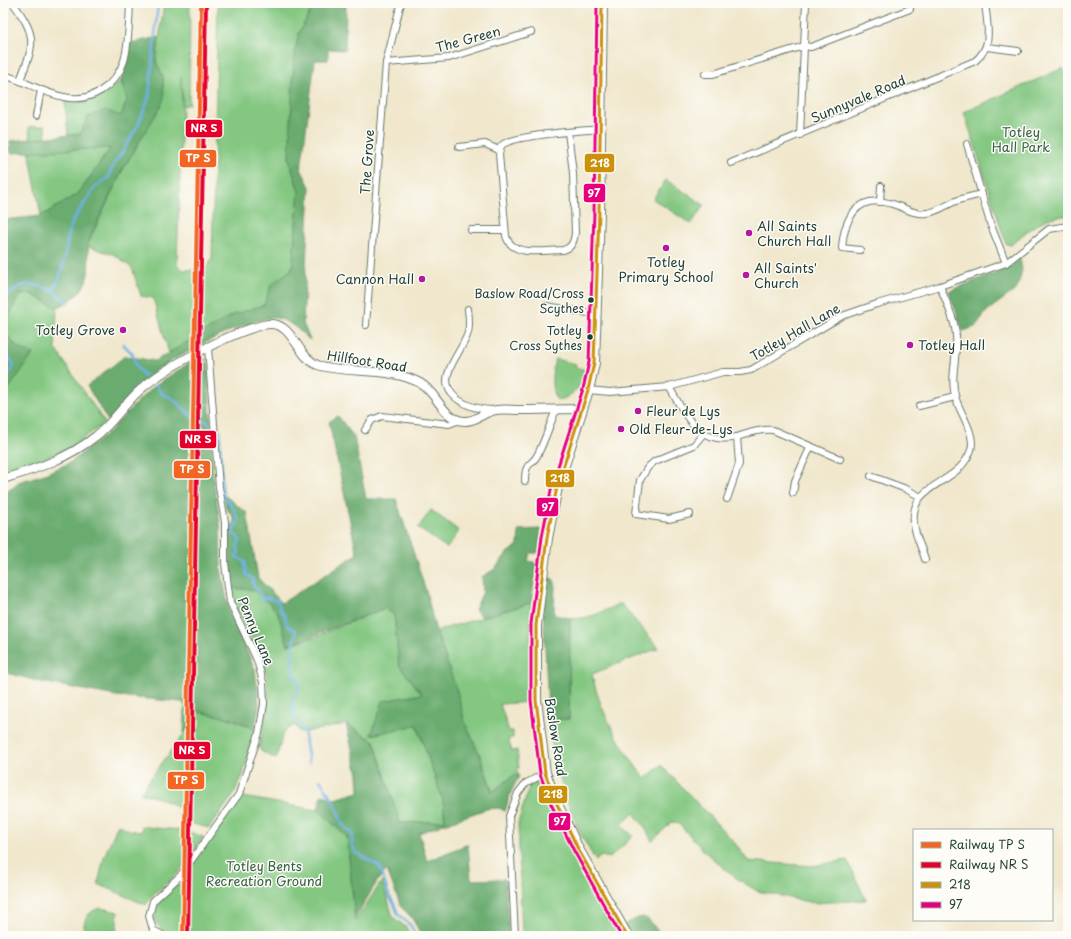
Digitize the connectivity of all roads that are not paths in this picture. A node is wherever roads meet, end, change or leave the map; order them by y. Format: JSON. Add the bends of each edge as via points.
{"nodes":[{"id":1,"x":13,"y":3,"type":"edge"},
{"id":2,"x":130,"y":3,"type":"edge"},
{"id":3,"x":401,"y":3,"type":"edge"},
{"id":4,"x":602,"y":3,"type":"edge"},
{"id":5,"x":806,"y":3,"type":"edge"},
{"id":6,"x":985,"y":3,"type":"edge"},
{"id":7,"x":910,"y":10,"type":"dead end"},
{"id":8,"x":531,"y":32,"type":"dead end"},
{"id":9,"x":804,"y":46,"type":"junction"},
{"id":10,"x":987,"y":46,"type":"junction"},
{"id":11,"x":1018,"y":51,"type":"dead end"},
{"id":12,"x":386,"y":63,"type":"junction"},
{"id":13,"x":705,"y":74,"type":"dead end"},
{"id":14,"x":3,"y":75,"type":"edge"},
{"id":15,"x":20,"y":80,"type":"junction"},
{"id":16,"x":41,"y":90,"type":"junction"},
{"id":17,"x":36,"y":116,"type":"dead end"},
{"id":18,"x":599,"y":129,"type":"junction"},
{"id":19,"x":568,"y":132,"type":"junction"},
{"id":20,"x":800,"y":135,"type":"junction"},
{"id":21,"x":967,"y":144,"type":"dead end"},
{"id":22,"x":459,"y":146,"type":"dead end"},
{"id":23,"x":499,"y":150,"type":"junction"},
{"id":24,"x":731,"y":163,"type":"dead end"},
{"id":25,"x":882,"y":186,"type":"dead end"},
{"id":26,"x":982,"y":194,"type":"junction"},
{"id":27,"x":880,"y":202,"type":"junction"},
{"id":28,"x":1068,"y":226,"type":"edge"},
{"id":29,"x":471,"y":230,"type":"dead end"},
{"id":30,"x":505,"y":230,"type":"junction"},
{"id":31,"x":860,"y":250,"type":"dead end"},
{"id":32,"x":1006,"y":262,"type":"junction"},
{"id":33,"x":940,"y":286,"type":"junction"},
{"id":34,"x":546,"y":306,"type":"dead end"},
{"id":35,"x":468,"y":309,"type":"dead end"},
{"id":36,"x":595,"y":314,"type":"junction"},
{"id":37,"x":366,"y":325,"type":"dead end"},
{"id":38,"x":208,"y":348,"type":"junction"},
{"id":39,"x":670,"y":387,"type":"junction"},
{"id":40,"x":588,"y":390,"type":"junction"},
{"id":41,"x":955,"y":397,"type":"junction"},
{"id":42,"x":920,"y":406,"type":"dead end"},
{"id":43,"x":582,"y":409,"type":"junction"},
{"id":44,"x":493,"y":410,"type":"junction"},
{"id":45,"x":556,"y":410,"type":"junction"},
{"id":46,"x":461,"y":420,"type":"junction"},
{"id":47,"x":365,"y":430,"type":"dead end"},
{"id":48,"x":703,"y":434,"type":"junction"},
{"id":49,"x":737,"y":436,"type":"junction"},
{"id":50,"x":810,"y":448,"type":"junction"},
{"id":51,"x":840,"y":459,"type":"dead end"},
{"id":52,"x":871,"y":476,"type":"dead end"},
{"id":53,"x":3,"y":479,"type":"edge"},
{"id":54,"x":525,"y":481,"type":"dead end"},
{"id":55,"x":793,"y":493,"type":"dead end"},
{"id":56,"x":919,"y":496,"type":"junction"},
{"id":57,"x":727,"y":499,"type":"dead end"},
{"id":58,"x":690,"y":514,"type":"dead end"},
{"id":59,"x":925,"y":559,"type":"dead end"},
{"id":60,"x":546,"y":773,"type":"junction"},
{"id":61,"x":160,"y":935,"type":"edge"},
{"id":62,"x":515,"y":936,"type":"edge"},
{"id":63,"x":627,"y":936,"type":"edge"}],
"edges":[{"from":1,"to":15,"type":"street","via":[[32,39],[31,51]]},
{"from":2,"to":16,"type":"street","via":[[123,62],[109,85],[93,95],[74,98]]},
{"from":3,"to":12,"type":"street","name":"The Grove"},
{"from":4,"to":18,"type":"main road","name":"Baslow Road"},
{"from":5,"to":9,"type":"street"},
{"from":6,"to":10,"type":"street","via":[[989,37]]},
{"from":7,"to":9,"type":"street","via":[[811,46]]},
{"from":8,"to":12,"type":"street","name":"The Green","via":[[449,58]]},
{"from":9,"to":13,"type":"street","via":[[713,74]]},
{"from":9,"to":20,"type":"street"},
{"from":10,"to":11,"type":"street"},
{"from":10,"to":20,"type":"street","name":"Sunnyvale Road","via":[[983,55],[975,62]]},
{"from":12,"to":37,"type":"street","name":"The Grove"},
{"from":14,"to":15,"type":"street"},
{"from":15,"to":16,"type":"street"},
{"from":16,"to":17,"type":"street"},
{"from":18,"to":19,"type":"street"},
{"from":18,"to":36,"type":"main road","name":"Baslow Road"},
{"from":19,"to":23,"type":"street","via":[[511,140],[503,143]]},
{"from":19,"to":30,"type":"street","via":[[573,173],[575,234],[572,245],[563,250],[517,250],[509,244]]},
{"from":20,"to":24,"type":"street","name":"Sunnyvale Road"},
{"from":21,"to":26,"type":"street"},
{"from":22,"to":23,"type":"street","via":[[485,144]]},
{"from":23,"to":30,"type":"street"},
{"from":25,"to":27,"type":"street"},
{"from":26,"to":27,"type":"street","via":[[928,213],[914,213],[894,204]]},
{"from":26,"to":32,"type":"street","via":[[990,223]]},
{"from":27,"to":31,"type":"street","via":[[865,204],[853,211],[844,228],[842,248]]},
{"from":28,"to":32,"type":"street","name":"Totley Hall Lane","via":[[1049,229]]},
{"from":29,"to":30,"type":"street"},
{"from":32,"to":33,"type":"street","name":"Totley Hall Lane"},
{"from":33,"to":39,"type":"street","name":"Totley Hall Lane","via":[[842,316],[751,370],[723,372]]},
{"from":33,"to":41,"type":"street","via":[[955,325]]},
{"from":34,"to":36,"type":"street"},
{"from":35,"to":44,"type":"street","via":[[468,332],[448,372],[448,382],[453,394],[462,403],[479,410]]},
{"from":36,"to":40,"type":"main road","name":"Baslow Road","via":[[594,363]]},
{"from":38,"to":46,"type":"street","name":"Hillfoot Road","via":[[264,324],[280,326],[287,329],[315,364],[396,375],[418,382],[430,391],[448,413]]},
{"from":38,"to":53,"type":"street","name":"Hillfoot Road","via":[[140,390],[96,436],[72,453],[39,468]]},
{"from":38,"to":61,"type":"street","name":"Penny Lane","via":[[230,602],[258,660],[264,704],[259,733],[239,794],[180,876],[151,905],[149,916],[153,930]]},
{"from":39,"to":40,"type":"street","name":"Totley Hall Lane","via":[[610,392]]},
{"from":39,"to":48,"type":"street","via":[[693,425]]},
{"from":40,"to":43,"type":"main road","name":"Baslow Road"},
{"from":41,"to":42,"type":"street"},
{"from":41,"to":56,"type":"street","via":[[971,435],[971,451],[956,473]]},
{"from":43,"to":45,"type":"street"},
{"from":43,"to":60,"type":"main road","name":"Baslow Road","via":[[552,507],[536,625],[536,700]]},
{"from":44,"to":45,"type":"street"},
{"from":44,"to":46,"type":"street","via":[[476,418]]},
{"from":45,"to":54,"type":"street","via":[[538,455],[526,470]]},
{"from":46,"to":47,"type":"street","via":[[450,424],[382,416],[372,420]]},
{"from":48,"to":49,"type":"street","via":[[720,439]]},
{"from":48,"to":58,"type":"street","via":[[694,445],[651,464],[640,480],[636,514],[669,519]]},
{"from":49,"to":50,"type":"street","via":[[773,430]]},
{"from":49,"to":57,"type":"street","via":[[739,464]]},
{"from":50,"to":51,"type":"street"},
{"from":50,"to":55,"type":"street","via":[[796,478]]},
{"from":52,"to":56,"type":"street"},
{"from":56,"to":59,"type":"street","via":[[913,516]]},
{"from":60,"to":62,"type":"street","via":[[525,784],[518,793],[509,816]]},
{"from":60,"to":63,"type":"main road","name":"Baslow Road","via":[[578,849]]}]}
